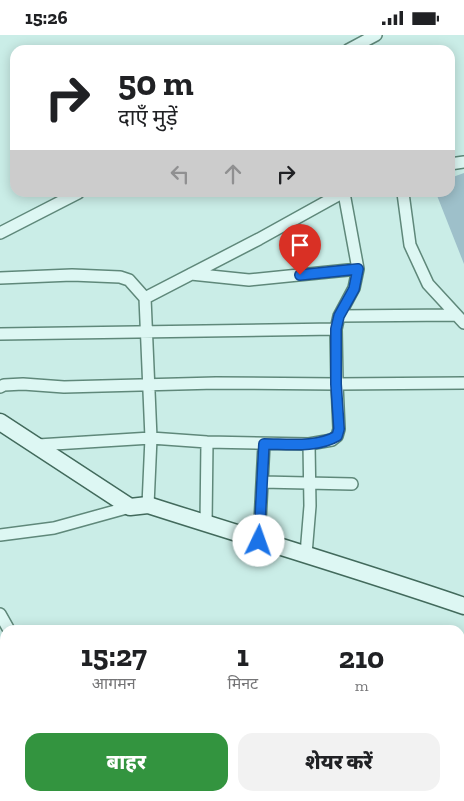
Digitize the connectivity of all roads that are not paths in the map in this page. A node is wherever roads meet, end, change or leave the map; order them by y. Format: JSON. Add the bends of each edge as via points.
{"nodes":[{"id":1,"x":376,"y":35,"type":"edge"},
{"id":2,"x":357,"y":45,"type":"edge"},
{"id":3,"x":70,"y":197,"type":"edge"},
{"id":4,"x":336,"y":197,"type":"edge"},
{"id":5,"x":344,"y":197,"type":"edge"},
{"id":6,"x":404,"y":197,"type":"edge"},
{"id":7,"x":0,"y":233,"type":"edge"},
{"id":8,"x":358,"y":269,"type":"junction"},
{"id":9,"x":192,"y":274,"type":"junction"},
{"id":10,"x":0,"y":277,"type":"edge"},
{"id":11,"x":145,"y":298,"type":"junction"},
{"id":12,"x":339,"y":316,"type":"junction"},
{"id":13,"x":460,"y":319,"type":"edge"},
{"id":14,"x":336,"y":329,"type":"junction"},
{"id":15,"x":146,"y":332,"type":"junction"},
{"id":16,"x":0,"y":334,"type":"edge"},
{"id":17,"x":464,"y":383,"type":"edge"},
{"id":18,"x":336,"y":384,"type":"junction"},
{"id":19,"x":149,"y":385,"type":"junction"},
{"id":20,"x":0,"y":387,"type":"edge"},
{"id":21,"x":1,"y":423,"type":"edge"},
{"id":22,"x":151,"y":438,"type":"junction"},
{"id":23,"x":207,"y":442,"type":"junction"},
{"id":24,"x":264,"y":444,"type":"junction"},
{"id":25,"x":308,"y":444,"type":"junction"},
{"id":26,"x":38,"y":445,"type":"junction"},
{"id":27,"x":262,"y":482,"type":"junction"},
{"id":28,"x":310,"y":483,"type":"junction"},
{"id":29,"x":352,"y":484,"type":"dead end"},
{"id":30,"x":148,"y":505,"type":"junction"},
{"id":31,"x":130,"y":507,"type":"junction"},
{"id":32,"x":206,"y":524,"type":"junction"},
{"id":33,"x":0,"y":535,"type":"edge"},
{"id":34,"x":259,"y":541,"type":"junction"},
{"id":35,"x":306,"y":553,"type":"junction"},
{"id":36,"x":464,"y":605,"type":"edge"},
{"id":37,"x":0,"y":614,"type":"edge"},
{"id":38,"x":6,"y":625,"type":"edge"}],
"edges":[{"from":1,"to":2,"type":"street"},
{"from":3,"to":7,"type":"street"},
{"from":4,"to":9,"type":"street"},
{"from":5,"to":8,"type":"street"},
{"from":6,"to":13,"type":"street","via":[[410,245],[428,285]]},
{"from":8,"to":9,"type":"street","via":[[249,280]]},
{"from":8,"to":12,"type":"street","via":[[354,289]]},
{"from":9,"to":11,"type":"street"},
{"from":10,"to":11,"type":"street","via":[[120,277],[130,280]]},
{"from":11,"to":15,"type":"street"},
{"from":12,"to":13,"type":"street"},
{"from":12,"to":14,"type":"street"},
{"from":14,"to":15,"type":"street"},
{"from":14,"to":18,"type":"street"},
{"from":15,"to":16,"type":"street"},
{"from":15,"to":19,"type":"street"},
{"from":17,"to":18,"type":"street"},
{"from":18,"to":19,"type":"street"},
{"from":18,"to":25,"type":"street","via":[[337,436],[332,440]]},
{"from":19,"to":20,"type":"street","via":[[64,387],[23,384]]},
{"from":19,"to":22,"type":"street"},
{"from":21,"to":26,"type":"street"},
{"from":22,"to":23,"type":"street"},
{"from":22,"to":26,"type":"street"},
{"from":22,"to":30,"type":"street"},
{"from":23,"to":24,"type":"street"},
{"from":23,"to":32,"type":"street"},
{"from":24,"to":25,"type":"street"},
{"from":24,"to":27,"type":"street"},
{"from":25,"to":28,"type":"street"},
{"from":26,"to":31,"type":"street"},
{"from":27,"to":28,"type":"street"},
{"from":27,"to":34,"type":"street"},
{"from":28,"to":29,"type":"street"},
{"from":28,"to":35,"type":"street"},
{"from":30,"to":31,"type":"street"},
{"from":30,"to":32,"type":"street"},
{"from":31,"to":33,"type":"street","via":[[54,527]]},
{"from":32,"to":34,"type":"street"},
{"from":34,"to":35,"type":"street"},
{"from":35,"to":36,"type":"street"},
{"from":37,"to":38,"type":"street"}]}
